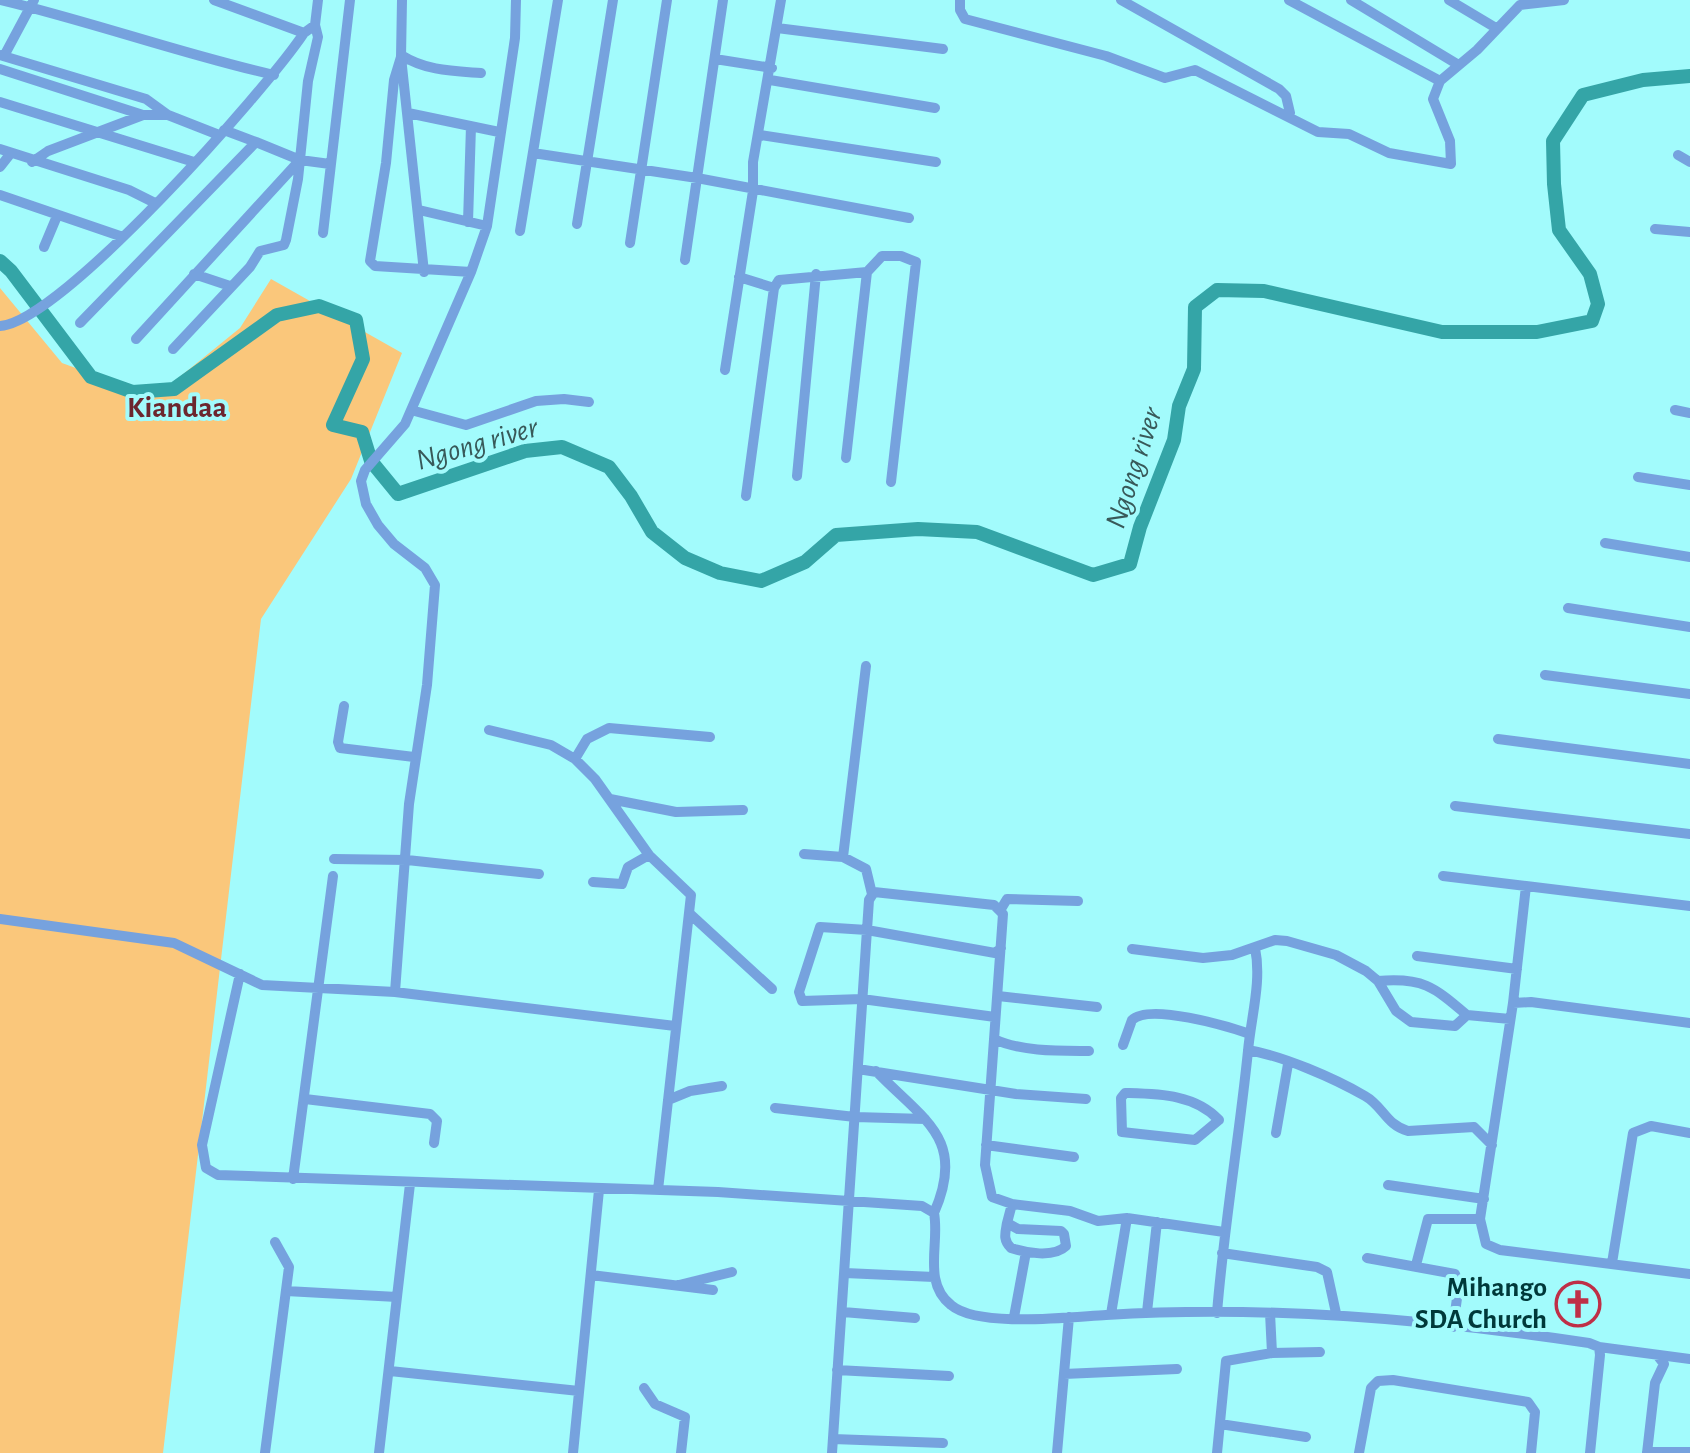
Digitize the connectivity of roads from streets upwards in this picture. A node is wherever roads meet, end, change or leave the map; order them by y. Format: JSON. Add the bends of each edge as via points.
{"nodes":[{"id":1,"x":1,"y":0,"type":"edge"},
{"id":2,"x":214,"y":0,"type":"edge"},
{"id":3,"x":318,"y":0,"type":"edge"},
{"id":4,"x":350,"y":0,"type":"edge"},
{"id":5,"x":402,"y":0,"type":"edge"},
{"id":6,"x":516,"y":0,"type":"edge"},
{"id":7,"x":558,"y":0,"type":"edge"},
{"id":8,"x":613,"y":0,"type":"edge"},
{"id":9,"x":667,"y":0,"type":"edge"},
{"id":10,"x":723,"y":0,"type":"edge"},
{"id":11,"x":781,"y":0,"type":"edge"},
{"id":12,"x":960,"y":0,"type":"edge"},
{"id":13,"x":1121,"y":0,"type":"edge"},
{"id":14,"x":1289,"y":0,"type":"edge"},
{"id":15,"x":1351,"y":0,"type":"edge"},
{"id":16,"x":1449,"y":0,"type":"edge"},
{"id":17,"x":1564,"y":0,"type":"edge"},
{"id":18,"x":1532,"y":2,"type":"edge"},
{"id":19,"x":32,"y":4,"type":"edge"},
{"id":20,"x":315,"y":25,"type":"junction"},
{"id":21,"x":777,"y":28,"type":"junction"},
{"id":22,"x":1496,"y":28,"type":"junction"},
{"id":23,"x":304,"y":33,"type":"junction"},
{"id":24,"x":943,"y":49,"type":"dead end"},
{"id":25,"x":2,"y":55,"type":"edge"},
{"id":26,"x":401,"y":56,"type":"junction"},
{"id":27,"x":715,"y":59,"type":"junction"},
{"id":28,"x":1457,"y":64,"type":"junction"},
{"id":29,"x":772,"y":68,"type":"junction"},
{"id":30,"x":0,"y":69,"type":"edge"},
{"id":31,"x":481,"y":73,"type":"dead end"},
{"id":32,"x":274,"y":75,"type":"junction"},
{"id":33,"x":770,"y":80,"type":"junction"},
{"id":34,"x":1440,"y":81,"type":"junction"},
{"id":35,"x":0,"y":102,"type":"edge"},
{"id":36,"x":935,"y":108,"type":"dead end"},
{"id":37,"x":408,"y":113,"type":"junction"},
{"id":38,"x":1290,"y":113,"type":"dead end"},
{"id":39,"x":143,"y":115,"type":"junction"},
{"id":40,"x":168,"y":115,"type":"junction"},
{"id":41,"x":471,"y":126,"type":"junction"},
{"id":42,"x":222,"y":132,"type":"junction"},
{"id":43,"x":499,"y":132,"type":"junction"},
{"id":44,"x":102,"y":134,"type":"junction"},
{"id":45,"x":760,"y":135,"type":"junction"},
{"id":46,"x":256,"y":142,"type":"junction"},
{"id":47,"x":5,"y":151,"type":"edge"},
{"id":48,"x":533,"y":153,"type":"junction"},
{"id":49,"x":1678,"y":155,"type":"dead end"},
{"id":50,"x":300,"y":160,"type":"junction"},
{"id":51,"x":32,"y":162,"type":"junction"},
{"id":52,"x":194,"y":162,"type":"junction"},
{"id":53,"x":588,"y":162,"type":"junction"},
{"id":54,"x":936,"y":162,"type":"dead end"},
{"id":55,"x":1690,"y":162,"type":"edge"},
{"id":56,"x":330,"y":164,"type":"junction"},
{"id":57,"x":0,"y":167,"type":"edge"},
{"id":58,"x":640,"y":168,"type":"junction"},
{"id":59,"x":697,"y":178,"type":"junction"},
{"id":60,"x":753,"y":191,"type":"junction"},
{"id":61,"x":0,"y":195,"type":"edge"},
{"id":62,"x":17,"y":201,"type":"junction"},
{"id":63,"x":155,"y":203,"type":"junction"},
{"id":64,"x":419,"y":210,"type":"junction"},
{"id":65,"x":8,"y":214,"type":"dead end"},
{"id":66,"x":57,"y":216,"type":"junction"},
{"id":67,"x":909,"y":218,"type":"dead end"},
{"id":68,"x":468,"y":222,"type":"junction"},
{"id":69,"x":577,"y":224,"type":"dead end"},
{"id":70,"x":487,"y":226,"type":"junction"},
{"id":71,"x":1655,"y":229,"type":"dead end"},
{"id":72,"x":520,"y":231,"type":"dead end"},
{"id":73,"x":1690,"y":232,"type":"edge"},
{"id":74,"x":323,"y":233,"type":"dead end"},
{"id":75,"x":123,"y":237,"type":"junction"},
{"id":76,"x":630,"y":243,"type":"dead end"},
{"id":77,"x":44,"y":247,"type":"dead end"},
{"id":78,"x":685,"y":260,"type":"dead end"},
{"id":79,"x":424,"y":272,"type":"junction"},
{"id":80,"x":471,"y":272,"type":"junction"},
{"id":81,"x":867,"y":272,"type":"junction"},
{"id":82,"x":194,"y":274,"type":"junction"},
{"id":83,"x":816,"y":274,"type":"junction"},
{"id":84,"x":739,"y":277,"type":"junction"},
{"id":85,"x":230,"y":286,"type":"junction"},
{"id":86,"x":774,"y":288,"type":"junction"},
{"id":87,"x":80,"y":323,"type":"dead end"},
{"id":88,"x":0,"y":326,"type":"edge"},
{"id":89,"x":136,"y":339,"type":"dead end"},
{"id":90,"x":173,"y":349,"type":"dead end"},
{"id":91,"x":725,"y":370,"type":"dead end"},
{"id":92,"x":589,"y":402,"type":"dead end"},
{"id":93,"x":411,"y":410,"type":"junction"},
{"id":94,"x":1675,"y":410,"type":"dead end"},
{"id":95,"x":1690,"y":413,"type":"edge"},
{"id":96,"x":846,"y":458,"type":"dead end"},
{"id":97,"x":797,"y":476,"type":"dead end"},
{"id":98,"x":1638,"y":477,"type":"dead end"},
{"id":99,"x":891,"y":482,"type":"dead end"},
{"id":100,"x":1690,"y":485,"type":"edge"},
{"id":101,"x":746,"y":496,"type":"dead end"},
{"id":102,"x":1605,"y":543,"type":"dead end"},
{"id":103,"x":1690,"y":557,"type":"edge"},
{"id":104,"x":1568,"y":608,"type":"dead end"},
{"id":105,"x":1690,"y":627,"type":"edge"},
{"id":106,"x":866,"y":666,"type":"dead end"},
{"id":107,"x":1545,"y":675,"type":"dead end"},
{"id":108,"x":1690,"y":694,"type":"edge"},
{"id":109,"x":344,"y":706,"type":"dead end"},
{"id":110,"x":489,"y":730,"type":"dead end"},
{"id":111,"x":710,"y":737,"type":"dead end"},
{"id":112,"x":1498,"y":739,"type":"dead end"},
{"id":113,"x":414,"y":757,"type":"junction"},
{"id":114,"x":575,"y":759,"type":"junction"},
{"id":115,"x":1690,"y":764,"type":"edge"},
{"id":116,"x":610,"y":799,"type":"junction"},
{"id":117,"x":1455,"y":806,"type":"dead end"},
{"id":118,"x":743,"y":810,"type":"dead end"},
{"id":119,"x":1690,"y":834,"type":"edge"},
{"id":120,"x":804,"y":854,"type":"dead end"},
{"id":121,"x":649,"y":855,"type":"junction"},
{"id":122,"x":843,"y":857,"type":"junction"},
{"id":123,"x":334,"y":859,"type":"dead end"},
{"id":124,"x":407,"y":860,"type":"junction"},
{"id":125,"x":539,"y":874,"type":"dead end"},
{"id":126,"x":333,"y":876,"type":"dead end"},
{"id":127,"x":1443,"y":876,"type":"dead end"},
{"id":128,"x":593,"y":882,"type":"dead end"},
{"id":129,"x":1526,"y":886,"type":"junction"},
{"id":130,"x":872,"y":894,"type":"junction"},
{"id":131,"x":1078,"y":901,"type":"dead end"},
{"id":132,"x":1690,"y":906,"type":"edge"},
{"id":133,"x":1001,"y":909,"type":"junction"},
{"id":134,"x":689,"y":913,"type":"junction"},
{"id":135,"x":0,"y":919,"type":"edge"},
{"id":136,"x":867,"y":930,"type":"junction"},
{"id":137,"x":1001,"y":948,"type":"junction"},
{"id":138,"x":1255,"y":948,"type":"junction"},
{"id":139,"x":1132,"y":949,"type":"dead end"},
{"id":140,"x":1417,"y":956,"type":"dead end"},
{"id":141,"x":1517,"y":969,"type":"junction"},
{"id":142,"x":240,"y":974,"type":"junction"},
{"id":143,"x":1378,"y":981,"type":"junction"},
{"id":144,"x":320,"y":989,"type":"junction"},
{"id":145,"x":772,"y":989,"type":"dead end"},
{"id":146,"x":395,"y":992,"type":"junction"},
{"id":147,"x":998,"y":996,"type":"junction"},
{"id":148,"x":862,"y":999,"type":"junction"},
{"id":149,"x":1513,"y":1003,"type":"junction"},
{"id":150,"x":1097,"y":1007,"type":"dead end"},
{"id":151,"x":1467,"y":1015,"type":"junction"},
{"id":152,"x":995,"y":1017,"type":"junction"},
{"id":153,"x":1510,"y":1019,"type":"junction"},
{"id":154,"x":1690,"y":1023,"type":"edge"},
{"id":155,"x":675,"y":1026,"type":"junction"},
{"id":156,"x":1250,"y":1034,"type":"junction"},
{"id":157,"x":994,"y":1039,"type":"junction"},
{"id":158,"x":1123,"y":1045,"type":"dead end"},
{"id":159,"x":1248,"y":1050,"type":"junction"},
{"id":160,"x":1089,"y":1051,"type":"dead end"},
{"id":161,"x":1288,"y":1064,"type":"junction"},
{"id":162,"x":858,"y":1069,"type":"junction"},
{"id":163,"x":876,"y":1071,"type":"junction"},
{"id":164,"x":722,"y":1086,"type":"dead end"},
{"id":165,"x":991,"y":1089,"type":"junction"},
{"id":166,"x":305,"y":1099,"type":"junction"},
{"id":167,"x":1086,"y":1099,"type":"dead end"},
{"id":168,"x":668,"y":1100,"type":"junction"},
{"id":169,"x":775,"y":1108,"type":"dead end"},
{"id":170,"x":855,"y":1117,"type":"junction"},
{"id":171,"x":925,"y":1119,"type":"junction"},
{"id":172,"x":1219,"y":1120,"type":"junction"},
{"id":173,"x":1242,"y":1124,"type":"junction"},
{"id":174,"x":1276,"y":1133,"type":"dead end"},
{"id":175,"x":1690,"y":1133,"type":"edge"},
{"id":176,"x":434,"y":1143,"type":"dead end"},
{"id":177,"x":986,"y":1145,"type":"junction"},
{"id":178,"x":1492,"y":1145,"type":"junction"},
{"id":179,"x":1074,"y":1157,"type":"dead end"},
{"id":180,"x":293,"y":1179,"type":"junction"},
{"id":181,"x":410,"y":1184,"type":"junction"},
{"id":182,"x":1388,"y":1185,"type":"dead end"},
{"id":183,"x":599,"y":1190,"type":"junction"},
{"id":184,"x":658,"y":1190,"type":"junction"},
{"id":185,"x":1484,"y":1199,"type":"junction"},
{"id":186,"x":849,"y":1203,"type":"junction"},
{"id":187,"x":1012,"y":1204,"type":"junction"},
{"id":188,"x":934,"y":1213,"type":"junction"},
{"id":189,"x":1127,"y":1218,"type":"junction"},
{"id":190,"x":1480,"y":1219,"type":"junction"},
{"id":191,"x":1157,"y":1222,"type":"junction"},
{"id":192,"x":1007,"y":1223,"type":"junction"},
{"id":193,"x":1224,"y":1232,"type":"junction"},
{"id":194,"x":275,"y":1242,"type":"dead end"},
{"id":195,"x":1026,"y":1252,"type":"junction"},
{"id":196,"x":1222,"y":1253,"type":"junction"},
{"id":197,"x":1367,"y":1258,"type":"dead end"},
{"id":198,"x":1612,"y":1263,"type":"junction"},
{"id":199,"x":1416,"y":1265,"type":"junction"},
{"id":200,"x":732,"y":1272,"type":"dead end"},
{"id":201,"x":845,"y":1273,"type":"junction"},
{"id":202,"x":1690,"y":1274,"type":"edge"},
{"id":203,"x":591,"y":1275,"type":"junction"},
{"id":204,"x":934,"y":1277,"type":"junction"},
{"id":205,"x":677,"y":1286,"type":"junction"},
{"id":206,"x":713,"y":1290,"type":"dead end"},
{"id":207,"x":286,"y":1291,"type":"junction"},
{"id":208,"x":397,"y":1297,"type":"junction"},
{"id":209,"x":843,"y":1312,"type":"junction"},
{"id":210,"x":1147,"y":1312,"type":"junction"},
{"id":211,"x":1217,"y":1313,"type":"junction"},
{"id":212,"x":1270,"y":1313,"type":"junction"},
{"id":213,"x":1336,"y":1313,"type":"junction"},
{"id":214,"x":1111,"y":1314,"type":"junction"},
{"id":215,"x":1014,"y":1317,"type":"junction"},
{"id":216,"x":1069,"y":1317,"type":"junction"},
{"id":217,"x":915,"y":1318,"type":"dead end"},
{"id":218,"x":1453,"y":1327,"type":"junction"},
{"id":219,"x":1599,"y":1347,"type":"junction"},
{"id":220,"x":1320,"y":1352,"type":"dead end"},
{"id":221,"x":1272,"y":1353,"type":"junction"},
{"id":222,"x":1657,"y":1355,"type":"junction"},
{"id":223,"x":1690,"y":1359,"type":"edge"},
{"id":224,"x":1177,"y":1369,"type":"dead end"},
{"id":225,"x":837,"y":1370,"type":"junction"},
{"id":226,"x":390,"y":1371,"type":"junction"},
{"id":227,"x":1064,"y":1374,"type":"junction"},
{"id":228,"x":949,"y":1376,"type":"dead end"},
{"id":229,"x":644,"y":1388,"type":"dead end"},
{"id":230,"x":579,"y":1391,"type":"junction"},
{"id":231,"x":1220,"y":1424,"type":"junction"},
{"id":232,"x":1306,"y":1437,"type":"dead end"},
{"id":233,"x":833,"y":1439,"type":"junction"},
{"id":234,"x":943,"y":1443,"type":"dead end"},
{"id":235,"x":1690,"y":1452,"type":"edge"},
{"id":236,"x":265,"y":1453,"type":"edge"},
{"id":237,"x":379,"y":1453,"type":"edge"},
{"id":238,"x":573,"y":1453,"type":"edge"},
{"id":239,"x":681,"y":1453,"type":"edge"},
{"id":240,"x":832,"y":1453,"type":"edge"},
{"id":241,"x":1057,"y":1453,"type":"edge"},
{"id":242,"x":1217,"y":1453,"type":"edge"},
{"id":243,"x":1359,"y":1453,"type":"edge"},
{"id":244,"x":1531,"y":1453,"type":"edge"},
{"id":245,"x":1590,"y":1453,"type":"edge"},
{"id":246,"x":1647,"y":1453,"type":"edge"}],
"edges":[{"from":1,"to":19,"type":"street"},
{"from":2,"to":23,"type":"street"},
{"from":3,"to":20,"type":"street"},
{"from":4,"to":56,"type":"street"},
{"from":5,"to":26,"type":"street"},
{"from":6,"to":43,"type":"street"},
{"from":7,"to":48,"type":"street"},
{"from":8,"to":53,"type":"street"},
{"from":9,"to":58,"type":"street"},
{"from":10,"to":27,"type":"street"},
{"from":11,"to":21,"type":"street"},
{"from":12,"to":34,"type":"street","via":[[965,19],[1106,56],[1165,78],[1195,70],[1318,132],[1349,134],[1389,153],[1451,164],[1450,141],[1433,99]]},
{"from":13,"to":38,"type":"street","via":[[1279,89]]},
{"from":14,"to":34,"type":"street"},
{"from":15,"to":28,"type":"street"},
{"from":16,"to":22,"type":"street"},
{"from":17,"to":18,"type":"street"},
{"from":18,"to":22,"type":"street","via":[[1520,5]]},
{"from":19,"to":25,"type":"street"},
{"from":19,"to":32,"type":"street","via":[[197,57]]},
{"from":20,"to":23,"type":"street"},
{"from":20,"to":50,"type":"street","via":[[318,37]]},
{"from":21,"to":24,"type":"street"},
{"from":21,"to":29,"type":"street"},
{"from":22,"to":28,"type":"street"},
{"from":23,"to":32,"type":"street"},
{"from":25,"to":40,"type":"street","via":[[146,99]]},
{"from":26,"to":31,"type":"street","via":[[441,70]]},
{"from":26,"to":37,"type":"street"},
{"from":26,"to":79,"type":"street","via":[[370,259],[375,266]]},
{"from":27,"to":29,"type":"street"},
{"from":27,"to":59,"type":"street"},
{"from":28,"to":34,"type":"street"},
{"from":29,"to":33,"type":"street"},
{"from":30,"to":39,"type":"street"},
{"from":32,"to":42,"type":"street"},
{"from":33,"to":36,"type":"street"},
{"from":33,"to":45,"type":"street"},
{"from":35,"to":44,"type":"street"},
{"from":37,"to":41,"type":"street"},
{"from":37,"to":64,"type":"street"},
{"from":39,"to":40,"type":"street"},
{"from":39,"to":44,"type":"street"},
{"from":40,"to":42,"type":"street"},
{"from":41,"to":43,"type":"street"},
{"from":41,"to":68,"type":"street"},
{"from":42,"to":46,"type":"street"},
{"from":42,"to":52,"type":"street"},
{"from":43,"to":70,"type":"street"},
{"from":44,"to":51,"type":"street","via":[[56,148]]},
{"from":44,"to":52,"type":"street"},
{"from":45,"to":54,"type":"street"},
{"from":45,"to":60,"type":"street"},
{"from":46,"to":50,"type":"street"},
{"from":46,"to":87,"type":"street"},
{"from":47,"to":51,"type":"street"},
{"from":47,"to":57,"type":"street"},
{"from":48,"to":53,"type":"street"},
{"from":48,"to":72,"type":"street"},
{"from":49,"to":55,"type":"street"},
{"from":50,"to":56,"type":"street"},
{"from":50,"to":82,"type":"street"},
{"from":50,"to":85,"type":"street","via":[[285,244],[260,251]]},
{"from":51,"to":63,"type":"street","via":[[129,190]]},
{"from":52,"to":63,"type":"street"},
{"from":53,"to":58,"type":"street"},
{"from":53,"to":69,"type":"street"},
{"from":56,"to":74,"type":"street"},
{"from":58,"to":59,"type":"street"},
{"from":58,"to":76,"type":"street"},
{"from":59,"to":60,"type":"street"},
{"from":59,"to":78,"type":"street"},
{"from":60,"to":67,"type":"street"},
{"from":60,"to":84,"type":"street"},
{"from":61,"to":62,"type":"street"},
{"from":62,"to":65,"type":"street"},
{"from":62,"to":66,"type":"street"},
{"from":63,"to":75,"type":"street"},
{"from":64,"to":68,"type":"street"},
{"from":64,"to":79,"type":"street"},
{"from":66,"to":75,"type":"street"},
{"from":66,"to":77,"type":"street"},
{"from":68,"to":70,"type":"street"},
{"from":70,"to":80,"type":"street"},
{"from":71,"to":73,"type":"street"},
{"from":75,"to":88,"type":"street","via":[[57,298]]},
{"from":79,"to":80,"type":"street"},
{"from":80,"to":93,"type":"street"},
{"from":81,"to":83,"type":"street"},
{"from":81,"to":96,"type":"street"},
{"from":81,"to":99,"type":"street","via":[[882,256],[911,258],[918,266]]},
{"from":82,"to":85,"type":"street"},
{"from":82,"to":89,"type":"street"},
{"from":83,"to":86,"type":"street","via":[[779,280]]},
{"from":83,"to":97,"type":"street"},
{"from":84,"to":86,"type":"street"},
{"from":84,"to":91,"type":"street"},
{"from":85,"to":90,"type":"street"},
{"from":86,"to":101,"type":"street"},
{"from":92,"to":93,"type":"street","via":[[536,401],[466,425]]},
{"from":93,"to":113,"type":"street","via":[[388,447],[365,470],[361,489],[378,525],[433,576],[435,585],[427,685]]},
{"from":94,"to":95,"type":"street"},
{"from":98,"to":100,"type":"street"},
{"from":102,"to":103,"type":"street"},
{"from":104,"to":105,"type":"street"},
{"from":106,"to":122,"type":"street"},
{"from":107,"to":108,"type":"street"},
{"from":109,"to":113,"type":"street","via":[[340,748]]},
{"from":110,"to":114,"type":"street","via":[[551,745]]},
{"from":111,"to":114,"type":"street","via":[[609,728],[587,739]]},
{"from":112,"to":115,"type":"street"},
{"from":113,"to":124,"type":"street"},
{"from":114,"to":116,"type":"street"},
{"from":116,"to":118,"type":"street","via":[[676,812]]},
{"from":116,"to":121,"type":"street"},
{"from":117,"to":119,"type":"street"},
{"from":120,"to":122,"type":"street"},
{"from":121,"to":128,"type":"street","via":[[628,867],[622,884]]},
{"from":121,"to":134,"type":"street","via":[[688,891]]},
{"from":122,"to":130,"type":"street","via":[[866,869]]},
{"from":123,"to":124,"type":"street"},
{"from":124,"to":125,"type":"street"},
{"from":124,"to":146,"type":"street"},
{"from":126,"to":144,"type":"street"},
{"from":127,"to":129,"type":"street"},
{"from":129,"to":132,"type":"street"},
{"from":129,"to":141,"type":"street"},
{"from":130,"to":133,"type":"street","via":[[951,898]]},
{"from":130,"to":136,"type":"street"},
{"from":131,"to":133,"type":"street","via":[[1007,899]]},
{"from":133,"to":137,"type":"street"},
{"from":134,"to":145,"type":"street"},
{"from":134,"to":155,"type":"street"},
{"from":135,"to":142,"type":"street","via":[[154,938],[192,949]]},
{"from":136,"to":137,"type":"street","via":[[995,953]]},
{"from":136,"to":148,"type":"street"},
{"from":136,"to":148,"type":"street","via":[[820,927],[799,992],[802,1001]]},
{"from":137,"to":147,"type":"street"},
{"from":138,"to":139,"type":"street","via":[[1203,958]]},
{"from":138,"to":143,"type":"street","via":[[1287,941],[1336,955]]},
{"from":138,"to":156,"type":"street"},
{"from":140,"to":141,"type":"street"},
{"from":141,"to":149,"type":"street"},
{"from":142,"to":144,"type":"street","via":[[254,984]]},
{"from":142,"to":180,"type":"street","via":[[202,1158],[218,1175]]},
{"from":143,"to":151,"type":"street","via":[[1431,985]]},
{"from":143,"to":151,"type":"street","via":[[1396,1011],[1411,1022],[1455,1026]]},
{"from":144,"to":146,"type":"street"},
{"from":144,"to":166,"type":"street"},
{"from":146,"to":155,"type":"street"},
{"from":147,"to":150,"type":"street"},
{"from":147,"to":152,"type":"street"},
{"from":148,"to":152,"type":"street"},
{"from":148,"to":162,"type":"street"},
{"from":149,"to":153,"type":"street"},
{"from":149,"to":154,"type":"street"},
{"from":151,"to":153,"type":"street"},
{"from":152,"to":157,"type":"street"},
{"from":153,"to":178,"type":"street"},
{"from":155,"to":168,"type":"street"},
{"from":156,"to":158,"type":"street","via":[[1142,1013],[1132,1020]]},
{"from":156,"to":159,"type":"street"},
{"from":157,"to":160,"type":"street"},
{"from":157,"to":165,"type":"street"},
{"from":159,"to":161,"type":"street"},
{"from":159,"to":173,"type":"street"},
{"from":161,"to":174,"type":"street"},
{"from":161,"to":178,"type":"street","via":[[1369,1097],[1398,1128],[1474,1127]]},
{"from":162,"to":163,"type":"street"},
{"from":162,"to":170,"type":"street"},
{"from":163,"to":165,"type":"street"},
{"from":163,"to":171,"type":"street"},
{"from":164,"to":168,"type":"street"},
{"from":165,"to":167,"type":"street"},
{"from":165,"to":177,"type":"street"},
{"from":166,"to":176,"type":"street","via":[[430,1114],[437,1121]]},
{"from":166,"to":180,"type":"street"},
{"from":168,"to":184,"type":"street"},
{"from":169,"to":170,"type":"street"},
{"from":170,"to":171,"type":"street"},
{"from":170,"to":186,"type":"street"},
{"from":171,"to":188,"type":"street","via":[[938,1132],[947,1175]]},
{"from":172,"to":172,"type":"street","via":[[1193,1100],[1125,1093],[1121,1098],[1122,1132],[1195,1140]]},
{"from":172,"to":173,"type":"street"},
{"from":173,"to":193,"type":"street"},
{"from":175,"to":198,"type":"street","via":[[1651,1126],[1633,1133]]},
{"from":177,"to":179,"type":"street"},
{"from":177,"to":187,"type":"street","via":[[988,1193]]},
{"from":178,"to":185,"type":"street"},
{"from":180,"to":181,"type":"street"},
{"from":181,"to":183,"type":"street"},
{"from":181,"to":208,"type":"street"},
{"from":182,"to":185,"type":"street"},
{"from":183,"to":184,"type":"street"},
{"from":183,"to":203,"type":"street"},
{"from":184,"to":186,"type":"street"},
{"from":185,"to":190,"type":"street"},
{"from":186,"to":188,"type":"street","via":[[922,1206]]},
{"from":186,"to":201,"type":"street"},
{"from":187,"to":189,"type":"street","via":[[1070,1211],[1098,1221]]},
{"from":187,"to":192,"type":"street"},
{"from":188,"to":204,"type":"street"},
{"from":189,"to":191,"type":"street"},
{"from":189,"to":214,"type":"street"},
{"from":190,"to":198,"type":"street","via":[[1486,1244],[1500,1250]]},
{"from":190,"to":199,"type":"street","via":[[1428,1219]]},
{"from":191,"to":193,"type":"street"},
{"from":191,"to":210,"type":"street"},
{"from":192,"to":195,"type":"street","via":[[1006,1244]]},
{"from":192,"to":195,"type":"street","via":[[1064,1234],[1064,1249]]},
{"from":193,"to":196,"type":"street"},
{"from":194,"to":207,"type":"street","via":[[289,1267]]},
{"from":195,"to":215,"type":"street"},
{"from":196,"to":211,"type":"street"},
{"from":196,"to":213,"type":"street","via":[[1327,1272]]},
{"from":197,"to":199,"type":"street"},
{"from":198,"to":202,"type":"street"},
{"from":199,"to":218,"type":"street","via":[[1457,1278]]},
{"from":200,"to":205,"type":"street"},
{"from":201,"to":204,"type":"street"},
{"from":201,"to":209,"type":"street"},
{"from":203,"to":205,"type":"street"},
{"from":203,"to":230,"type":"street"},
{"from":204,"to":215,"type":"street","via":[[950,1305],[966,1314]]},
{"from":205,"to":206,"type":"street"},
{"from":207,"to":208,"type":"street"},
{"from":207,"to":236,"type":"street"},
{"from":208,"to":226,"type":"street"},
{"from":209,"to":217,"type":"street"},
{"from":209,"to":225,"type":"street"},
{"from":210,"to":211,"type":"street"},
{"from":210,"to":214,"type":"street"},
{"from":211,"to":212,"type":"street"},
{"from":212,"to":213,"type":"street"},
{"from":212,"to":221,"type":"street"},
{"from":213,"to":218,"type":"street"},
{"from":214,"to":216,"type":"street"},
{"from":215,"to":216,"type":"street"},
{"from":216,"to":227,"type":"street"},
{"from":218,"to":219,"type":"street"},
{"from":219,"to":222,"type":"street"},
{"from":219,"to":245,"type":"street"},
{"from":220,"to":221,"type":"street"},
{"from":221,"to":231,"type":"street","via":[[1226,1361]]},
{"from":222,"to":223,"type":"street"},
{"from":222,"to":246,"type":"street","via":[[1664,1364],[1655,1383]]},
{"from":224,"to":227,"type":"street"},
{"from":225,"to":228,"type":"street"},
{"from":225,"to":233,"type":"street"},
{"from":226,"to":230,"type":"street"},
{"from":226,"to":237,"type":"street"},
{"from":227,"to":241,"type":"street"},
{"from":229,"to":239,"type":"street","via":[[655,1404],[685,1417]]},
{"from":230,"to":238,"type":"street"},
{"from":231,"to":232,"type":"street"},
{"from":231,"to":242,"type":"street"},
{"from":233,"to":234,"type":"street"},
{"from":233,"to":240,"type":"street"},
{"from":235,"to":246,"type":"street"},
{"from":243,"to":244,"type":"street","via":[[1367,1398],[1378,1381],[1393,1380],[1533,1406]]}]}
